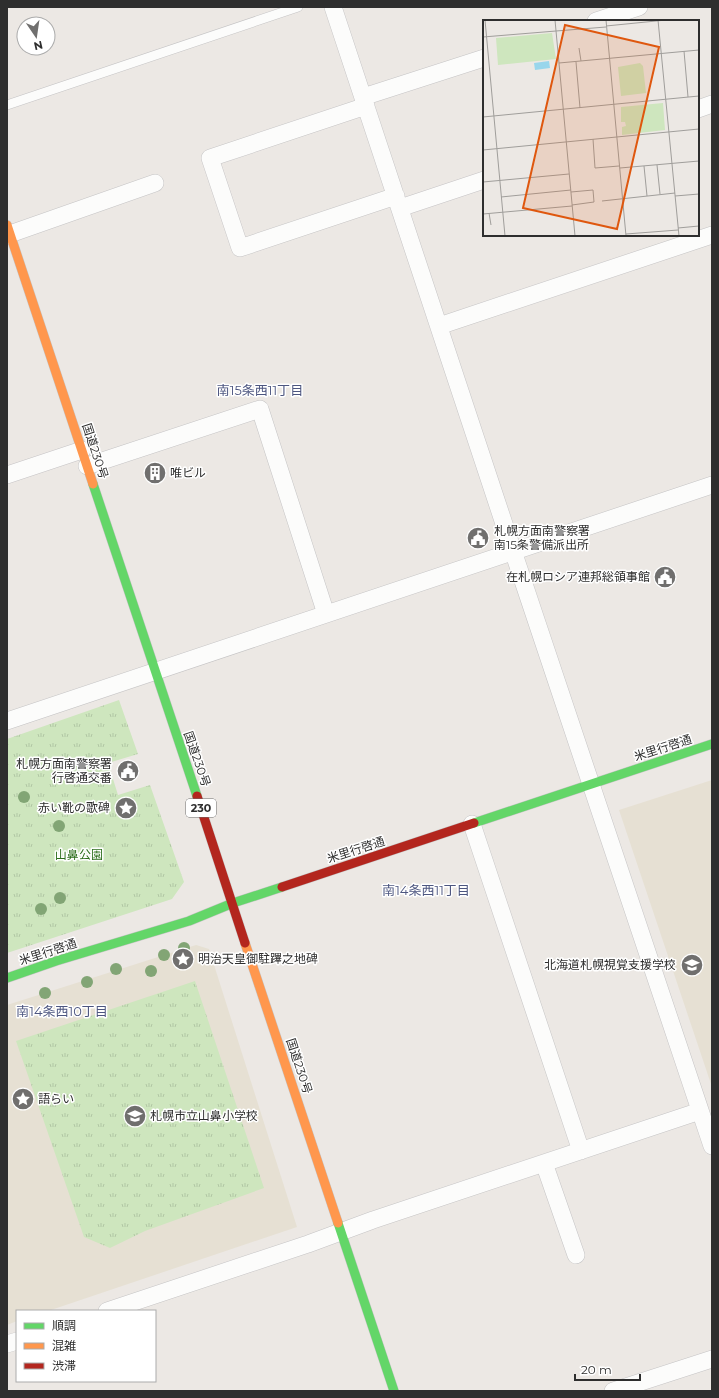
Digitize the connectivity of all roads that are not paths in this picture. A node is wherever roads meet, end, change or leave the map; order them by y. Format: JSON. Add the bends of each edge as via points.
{"nodes":[{"id":1,"x":298,"y":7,"type":"edge"},
{"id":2,"x":333,"y":7,"type":"edge"},
{"id":3,"x":639,"y":7,"type":"edge"},
{"id":4,"x":599,"y":20,"type":"edge"},
{"id":5,"x":483,"y":58,"type":"edge"},
{"id":6,"x":365,"y":101,"type":"junction"},
{"id":7,"x":712,"y":104,"type":"edge"},
{"id":8,"x":7,"y":105,"type":"edge"},
{"id":9,"x":699,"y":109,"type":"edge"},
{"id":10,"x":483,"y":180,"type":"edge"},
{"id":11,"x":155,"y":183,"type":"dead end"},
{"id":12,"x":398,"y":202,"type":"junction"},
{"id":13,"x":8,"y":232,"type":"edge"},
{"id":14,"x":712,"y":234,"type":"edge"},
{"id":15,"x":439,"y":326,"type":"junction"},
{"id":16,"x":82,"y":450,"type":"junction"},
{"id":17,"x":87,"y":466,"type":"junction"},
{"id":18,"x":7,"y":475,"type":"edge"},
{"id":19,"x":712,"y":485,"type":"edge"},
{"id":20,"x":513,"y":551,"type":"junction"},
{"id":21,"x":326,"y":614,"type":"junction"},
{"id":22,"x":155,"y":672,"type":"junction"},
{"id":23,"x":7,"y":721,"type":"edge"},
{"id":24,"x":712,"y":744,"type":"edge"},
{"id":25,"x":591,"y":785,"type":"junction"},
{"id":26,"x":472,"y":824,"type":"junction"},
{"id":27,"x":233,"y":904,"type":"junction"},
{"id":28,"x":7,"y":978,"type":"edge"},
{"id":29,"x":700,"y":1111,"type":"junction"},
{"id":30,"x":712,"y":1146,"type":"edge"},
{"id":31,"x":581,"y":1151,"type":"junction"},
{"id":32,"x":544,"y":1163,"type":"junction"},
{"id":33,"x":341,"y":1231,"type":"junction"},
{"id":34,"x":576,"y":1255,"type":"dead end"},
{"id":35,"x":110,"y":1310,"type":"edge"},
{"id":36,"x":712,"y":1359,"type":"edge"},
{"id":37,"x":394,"y":1391,"type":"edge"},
{"id":38,"x":614,"y":1391,"type":"edge"}],
"edges":[{"from":1,"to":8,"type":"lane"},
{"from":2,"to":6,"type":"street"},
{"from":3,"to":4,"type":"street"},
{"from":5,"to":6,"type":"street"},
{"from":6,"to":12,"type":"street"},
{"from":6,"to":12,"type":"street","via":[[210,158],[240,248]]},
{"from":7,"to":9,"type":"street"},
{"from":10,"to":12,"type":"street"},
{"from":11,"to":13,"type":"street"},
{"from":12,"to":15,"type":"street"},
{"from":13,"to":16,"type":"main road","name":"国道230号","number":"230"},
{"from":14,"to":15,"type":"street"},
{"from":15,"to":20,"type":"street"},
{"from":16,"to":17,"type":"main road","name":"国道230号","number":"230"},
{"from":16,"to":18,"type":"street"},
{"from":17,"to":21,"type":"street","via":[[260,409]]},
{"from":17,"to":22,"type":"main road","name":"国道230号","number":"230"},
{"from":19,"to":20,"type":"street"},
{"from":20,"to":21,"type":"street"},
{"from":20,"to":25,"type":"street"},
{"from":21,"to":22,"type":"street"},
{"from":22,"to":23,"type":"street"},
{"from":22,"to":27,"type":"main road","name":"国道230号","number":"230"},
{"from":24,"to":25,"type":"main road","name":"米里行啓通"},
{"from":25,"to":26,"type":"main road","name":"米里行啓通"},
{"from":25,"to":29,"type":"street"},
{"from":26,"to":27,"type":"main road","name":"米里行啓通"},
{"from":26,"to":31,"type":"street"},
{"from":27,"to":28,"type":"main road","name":"米里行啓通","via":[[189,921]]},
{"from":27,"to":33,"type":"main road","name":"国道230号","number":"230"},
{"from":29,"to":30,"type":"street"},
{"from":29,"to":31,"type":"street"},
{"from":31,"to":32,"type":"street"},
{"from":32,"to":33,"type":"street"},
{"from":32,"to":34,"type":"street"},
{"from":33,"to":35,"type":"street"},
{"from":33,"to":37,"type":"main road","name":"国道230号","number":"230"},
{"from":36,"to":38,"type":"street"}]}
